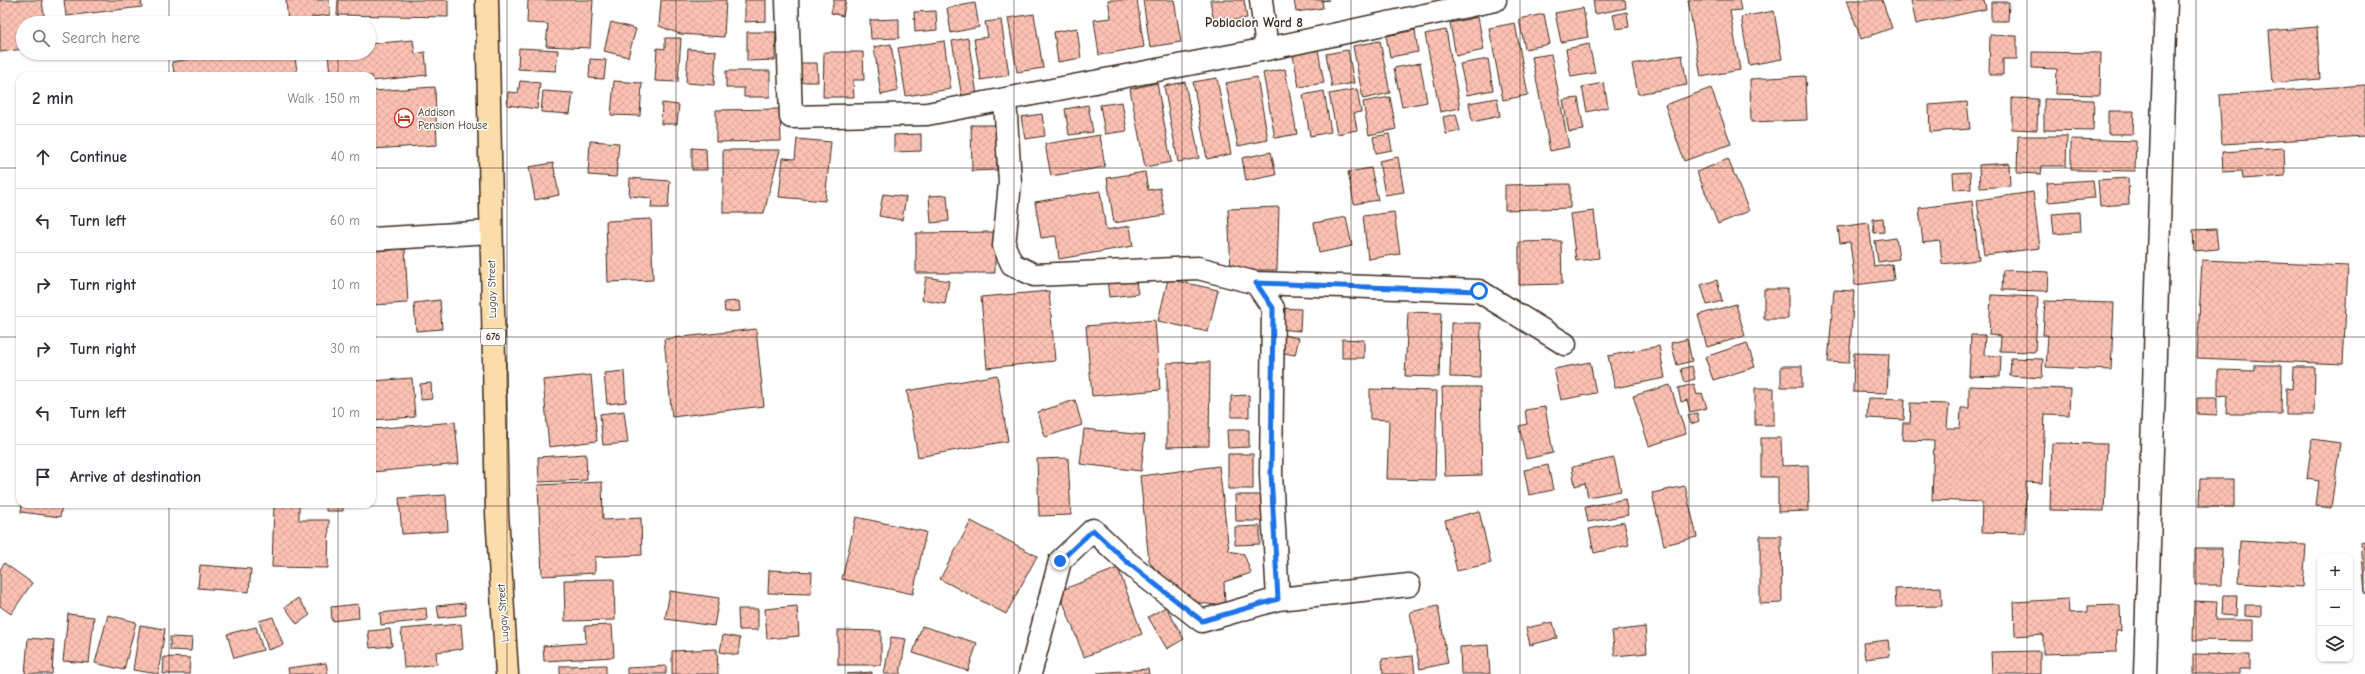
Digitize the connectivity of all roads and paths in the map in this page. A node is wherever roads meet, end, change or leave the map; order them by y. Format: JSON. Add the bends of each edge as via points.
{"nodes":[{"id":1,"x":486,"y":0,"type":"edge"},
{"id":2,"x":787,"y":0,"type":"edge"},
{"id":3,"x":1261,"y":0,"type":"edge"},
{"id":4,"x":1495,"y":0,"type":"edge"},
{"id":5,"x":2166,"y":0,"type":"edge"},
{"id":6,"x":1267,"y":48,"type":"junction"},
{"id":7,"x":1005,"y":99,"type":"junction"},
{"id":8,"x":491,"y":232,"type":"junction"},
{"id":9,"x":376,"y":239,"type":"edge"},
{"id":10,"x":1256,"y":283,"type":"junction"},
{"id":11,"x":1565,"y":344,"type":"dead end"},
{"id":12,"x":1409,"y":585,"type":"dead end"},
{"id":13,"x":1278,"y":599,"type":"junction"},
{"id":14,"x":507,"y":674,"type":"edge"},
{"id":15,"x":1030,"y":674,"type":"edge"},
{"id":16,"x":2145,"y":674,"type":"edge"}],
"edges":[{"from":1,"to":8,"type":"main road","name":"Lugay Street","number":"676"},
{"from":2,"to":7,"type":"street","via":[[791,117],[927,114]]},
{"from":3,"to":6,"type":"street"},
{"from":4,"to":6,"type":"street"},
{"from":5,"to":16,"type":"street"},
{"from":6,"to":7,"type":"street"},
{"from":7,"to":10,"type":"street","via":[[1010,183],[1004,246],[1012,264],[1034,275],[1198,268]]},
{"from":8,"to":9,"type":"street"},
{"from":8,"to":14,"type":"main road","name":"Lugay Street","number":"676","via":[[497,514]]},
{"from":10,"to":11,"type":"street","via":[[1479,291]]},
{"from":10,"to":13,"type":"street","via":[[1273,308],[1271,474]]},
{"from":12,"to":13,"type":"street"},
{"from":13,"to":15,"type":"street","via":[[1202,621],[1127,562],[1093,530],[1060,561]]}]}
